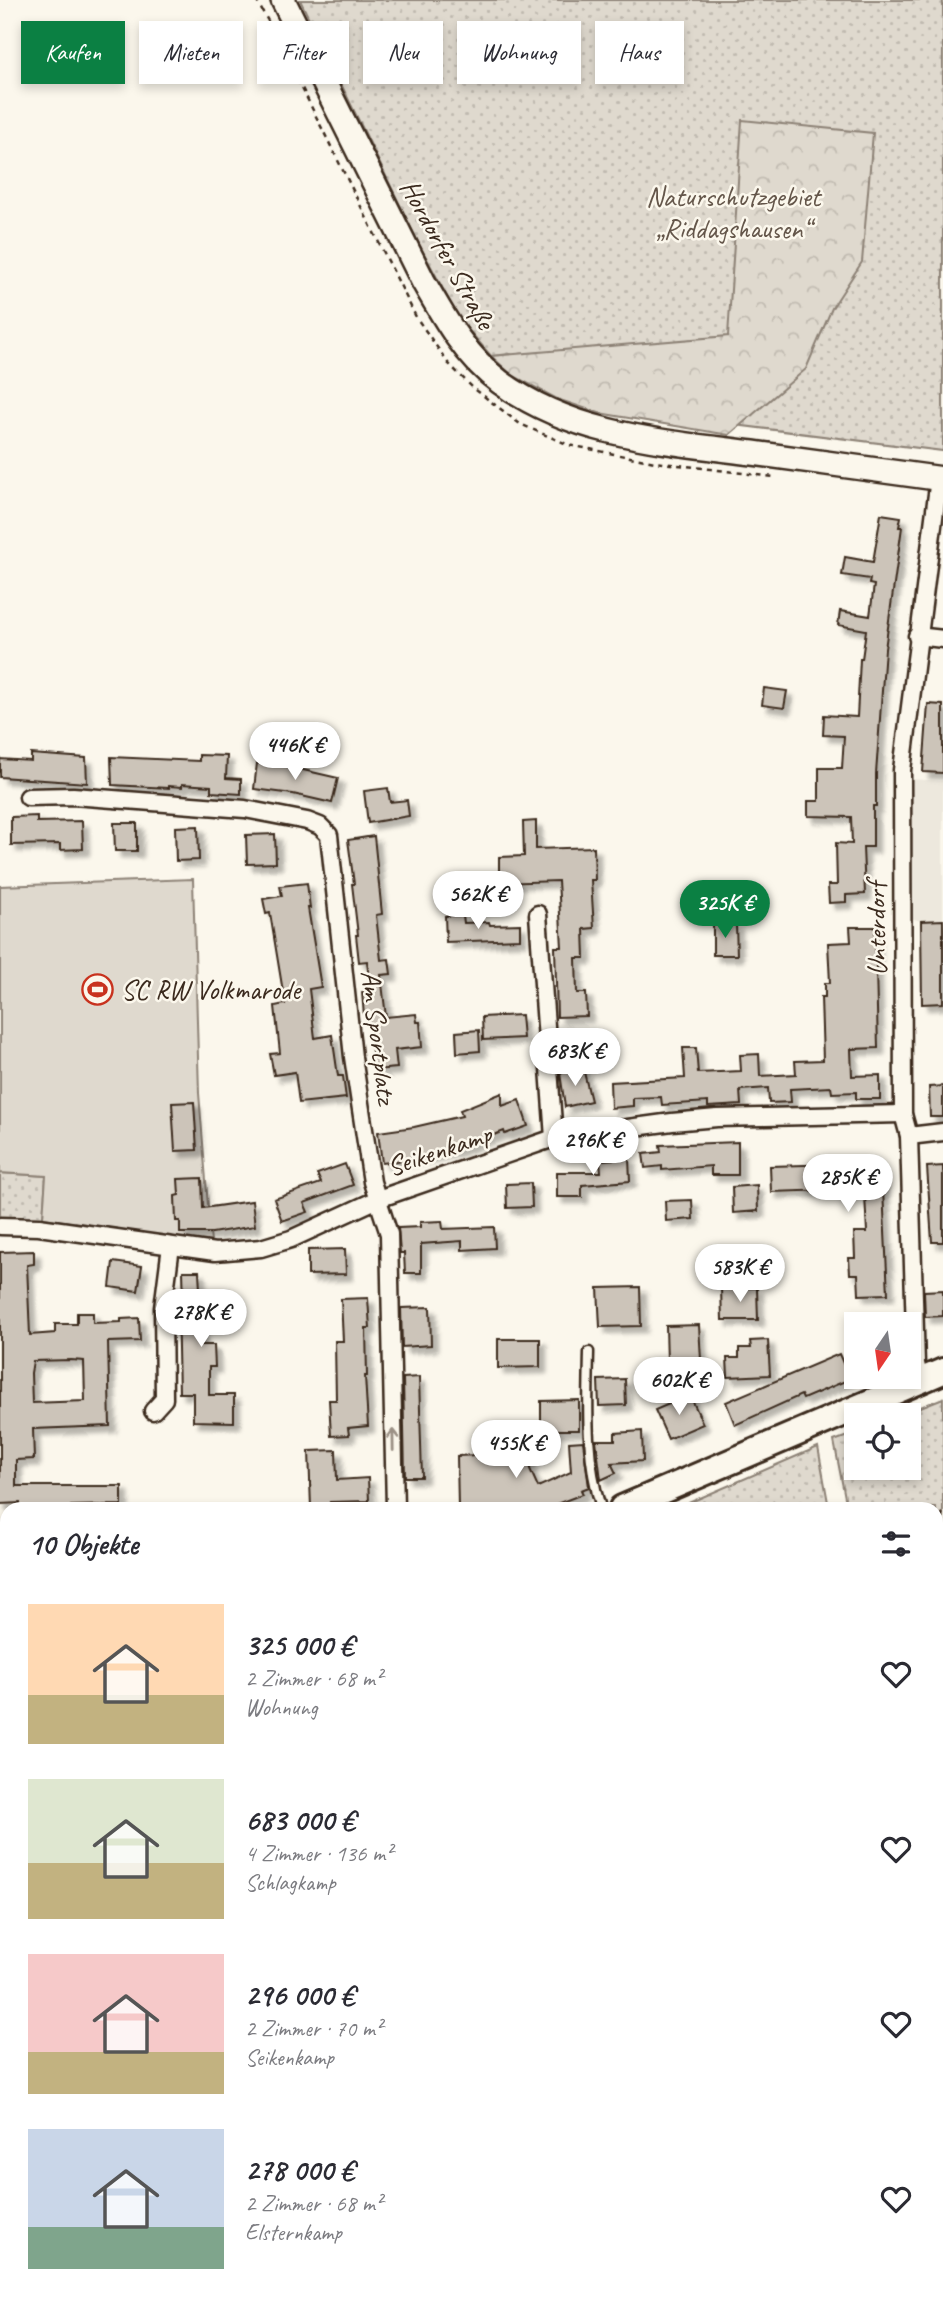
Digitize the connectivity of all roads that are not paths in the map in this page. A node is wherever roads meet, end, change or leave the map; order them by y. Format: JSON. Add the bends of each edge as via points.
{"nodes":[{"id":1,"x":283,"y":0,"type":"edge"},
{"id":2,"x":941,"y":479,"type":"edge"},
{"id":3,"x":917,"y":636,"type":"junction"},
{"id":4,"x":943,"y":639,"type":"edge"},
{"id":5,"x":28,"y":797,"type":"dead end"},
{"id":6,"x":538,"y":914,"type":"dead end"},
{"id":7,"x":903,"y":1114,"type":"junction"},
{"id":8,"x":943,"y":1132,"type":"edge"},
{"id":9,"x":909,"y":1136,"type":"junction"},
{"id":10,"x":554,"y":1138,"type":"junction"},
{"id":11,"x":379,"y":1199,"type":"junction"},
{"id":12,"x":0,"y":1226,"type":"edge"},
{"id":13,"x":171,"y":1246,"type":"junction"},
{"id":14,"x":914,"y":1312,"type":"edge"},
{"id":15,"x":589,"y":1352,"type":"dead end"},
{"id":16,"x":943,"y":1371,"type":"edge"},
{"id":17,"x":921,"y":1380,"type":"edge"},
{"id":18,"x":897,"y":1390,"type":"edge"},
{"id":19,"x":153,"y":1411,"type":"dead end"},
{"id":20,"x":395,"y":1502,"type":"edge"},
{"id":21,"x":599,"y":1502,"type":"edge"},
{"id":22,"x":635,"y":1502,"type":"edge"}],
"edges":[{"from":1,"to":2,"type":"main road","name":"Hordorfer Straße","via":[[445,319],[497,380],[540,407],[588,426],[675,443]]},
{"from":2,"to":3,"type":"street","name":"Unterdorf"},
{"from":3,"to":4,"type":"street"},
{"from":3,"to":7,"type":"street","name":"Unterdorf","via":[[902,770]]},
{"from":5,"to":11,"type":"street","name":"Am Sportplatz","via":[[245,808],[307,821],[329,835],[353,1057],[372,1182]]},
{"from":6,"to":10,"type":"street"},
{"from":7,"to":9,"type":"street","name":"Unterdorf"},
{"from":7,"to":10,"type":"street","name":"Seikenkamp","via":[[717,1118]]},
{"from":8,"to":9,"type":"street"},
{"from":9,"to":14,"type":"street","name":"Unterdorf"},
{"from":10,"to":11,"type":"street","name":"Seikenkamp"},
{"from":11,"to":13,"type":"street","name":"Seikenkamp","via":[[261,1248],[215,1251]]},
{"from":20,"to":11,"type":"street","name":"Am Sportplatz","one_way":true,"via":[[389,1234]]},
{"from":12,"to":13,"type":"street","name":"Seikenkamp","via":[[39,1227]]},
{"from":13,"to":19,"type":"street","via":[[163,1308],[164,1399]]},
{"from":15,"to":21,"type":"lane","via":[[590,1466]]},
{"from":16,"to":17,"type":"main road"},
{"from":18,"to":22,"type":"main road"}]}
